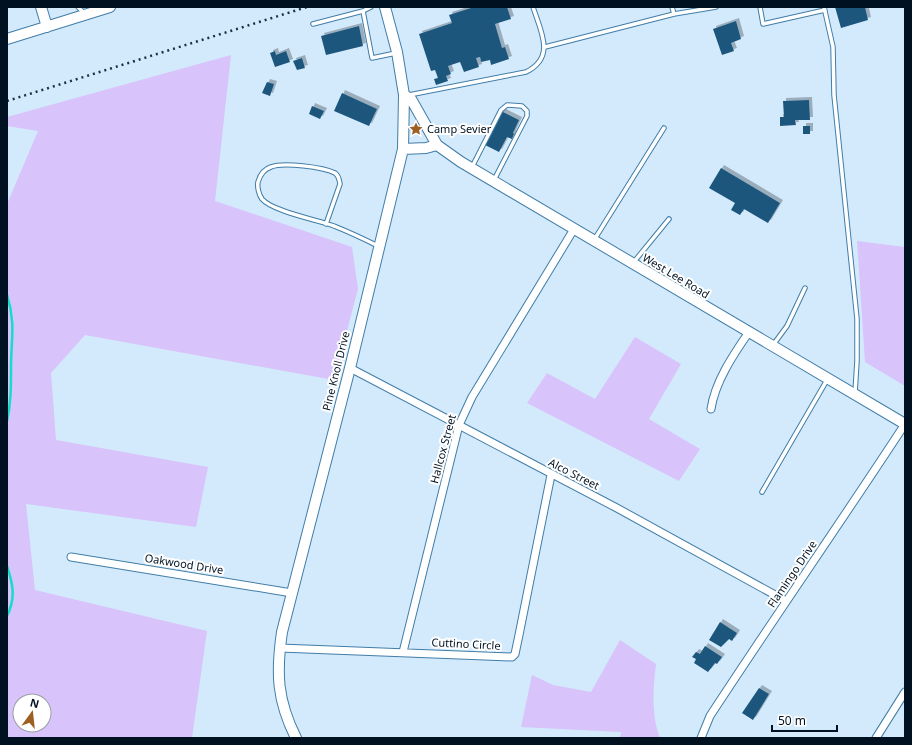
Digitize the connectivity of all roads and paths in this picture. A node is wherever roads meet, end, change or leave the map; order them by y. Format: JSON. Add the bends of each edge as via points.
{"nodes":[{"id":1,"x":41,"y":7,"type":"edge"},
{"id":2,"x":78,"y":7,"type":"edge"},
{"id":3,"x":371,"y":7,"type":"edge"},
{"id":4,"x":385,"y":7,"type":"edge"},
{"id":5,"x":533,"y":7,"type":"edge"},
{"id":6,"x":672,"y":7,"type":"edge"},
{"id":7,"x":716,"y":7,"type":"edge"},
{"id":8,"x":760,"y":7,"type":"edge"},
{"id":9,"x":103,"y":8,"type":"edge"},
{"id":10,"x":825,"y":9,"type":"edge"},
{"id":11,"x":363,"y":11,"type":"junction"},
{"id":12,"x":86,"y":14,"type":"junction"},
{"id":13,"x":674,"y":14,"type":"junction"},
{"id":14,"x":313,"y":24,"type":"dead end"},
{"id":15,"x":47,"y":27,"type":"junction"},
{"id":16,"x":7,"y":39,"type":"edge"},
{"id":17,"x":545,"y":47,"type":"junction"},
{"id":18,"x":397,"y":52,"type":"junction"},
{"id":19,"x":404,"y":96,"type":"junction"},
{"id":20,"x":664,"y":128,"type":"dead end"},
{"id":21,"x":437,"y":145,"type":"junction"},
{"id":22,"x":403,"y":149,"type":"junction"},
{"id":23,"x":471,"y":168,"type":"junction"},
{"id":24,"x":493,"y":181,"type":"junction"},
{"id":25,"x":669,"y":219,"type":"dead end"},
{"id":26,"x":326,"y":224,"type":"junction"},
{"id":27,"x":574,"y":229,"type":"junction"},
{"id":28,"x":594,"y":240,"type":"junction"},
{"id":29,"x":379,"y":246,"type":"junction"},
{"id":30,"x":633,"y":264,"type":"junction"},
{"id":31,"x":805,"y":288,"type":"dead end"},
{"id":32,"x":749,"y":332,"type":"junction"},
{"id":33,"x":772,"y":346,"type":"junction"},
{"id":34,"x":350,"y":368,"type":"junction"},
{"id":35,"x":828,"y":379,"type":"junction"},
{"id":36,"x":855,"y":394,"type":"junction"},
{"id":37,"x":711,"y":409,"type":"dead end"},
{"id":38,"x":905,"y":424,"type":"edge"},
{"id":39,"x":459,"y":425,"type":"junction"},
{"id":40,"x":551,"y":475,"type":"junction"},
{"id":41,"x":762,"y":492,"type":"dead end"},
{"id":42,"x":71,"y":557,"type":"dead end"},
{"id":43,"x":292,"y":593,"type":"junction"},
{"id":44,"x":786,"y":601,"type":"junction"},
{"id":45,"x":280,"y":648,"type":"junction"},
{"id":46,"x":403,"y":652,"type":"junction"},
{"id":47,"x":905,"y":692,"type":"edge"},
{"id":48,"x":296,"y":738,"type":"edge"},
{"id":49,"x":701,"y":738,"type":"edge"},
{"id":50,"x":876,"y":738,"type":"edge"}],
"edges":[{"from":1,"to":15,"type":"street"},
{"from":2,"to":12,"type":"lane"},
{"from":3,"to":11,"type":"lane"},
{"from":4,"to":18,"type":"street","name":"Pine Knoll Drive"},
{"from":5,"to":17,"type":"lane"},
{"from":6,"to":13,"type":"lane"},
{"from":7,"to":13,"type":"lane"},
{"from":8,"to":10,"type":"lane","via":[[763,24]]},
{"from":9,"to":12,"type":"street"},
{"from":10,"to":36,"type":"lane","via":[[833,47],[834,95],[857,319]]},
{"from":11,"to":14,"type":"lane"},
{"from":11,"to":18,"type":"lane","via":[[372,58]]},
{"from":12,"to":15,"type":"street"},
{"from":13,"to":17,"type":"lane"},
{"from":15,"to":16,"type":"street"},
{"from":17,"to":19,"type":"lane","via":[[543,60],[526,72]]},
{"from":18,"to":19,"type":"street","name":"Pine Knoll Drive"},
{"from":19,"to":21,"type":"street","name":"West Lee Road","via":[[411,99]]},
{"from":19,"to":22,"type":"street","name":"Pine Knoll Drive"},
{"from":20,"to":28,"type":"lane"},
{"from":21,"to":22,"type":"street"},
{"from":21,"to":23,"type":"street","name":"West Lee Road"},
{"from":22,"to":29,"type":"street","name":"Pine Knoll Drive"},
{"from":23,"to":24,"type":"street","name":"West Lee Road"},
{"from":23,"to":24,"type":"lane","via":[[504,106],[522,106],[527,111],[527,116]]},
{"from":24,"to":27,"type":"street","name":"West Lee Road"},
{"from":25,"to":30,"type":"lane"},
{"from":26,"to":26,"type":"lane","via":[[275,208],[262,200],[258,192],[260,176],[278,165],[314,168],[335,174],[340,184]]},
{"from":26,"to":29,"type":"lane"},
{"from":27,"to":28,"type":"street","name":"West Lee Road"},
{"from":27,"to":39,"type":"street","name":"Hallcox Street","via":[[472,397]]},
{"from":28,"to":30,"type":"street","name":"West Lee Road"},
{"from":29,"to":34,"type":"street","name":"Pine Knoll Drive"},
{"from":30,"to":32,"type":"street","name":"West Lee Road"},
{"from":31,"to":33,"type":"lane","via":[[787,326]]},
{"from":32,"to":33,"type":"street","name":"West Lee Road"},
{"from":32,"to":37,"type":"street","via":[[716,389]]},
{"from":33,"to":35,"type":"street","name":"West Lee Road"},
{"from":34,"to":39,"type":"street","name":"Alco Street"},
{"from":34,"to":43,"type":"street","name":"Pine Knoll Drive"},
{"from":35,"to":36,"type":"street","name":"West Lee Road"},
{"from":35,"to":41,"type":"lane"},
{"from":36,"to":38,"type":"street","name":"West Lee Road"},
{"from":38,"to":44,"type":"street","name":"Flamingo Drive","via":[[849,511]]},
{"from":39,"to":40,"type":"street","name":"Alco Street"},
{"from":39,"to":46,"type":"street","name":"Hallcox Street"},
{"from":40,"to":44,"type":"street","name":"Alco Street"},
{"from":40,"to":46,"type":"street","name":"Cuttino Circle","via":[[515,654],[507,657]]},
{"from":42,"to":43,"type":"street","name":"Oakwood Drive"},
{"from":43,"to":45,"type":"street","name":"Pine Knoll Drive"},
{"from":44,"to":49,"type":"street","name":"Flamingo Drive","via":[[710,716]]},
{"from":45,"to":46,"type":"street","name":"Cuttino Circle"},
{"from":45,"to":48,"type":"street","name":"Pine Knoll Drive","via":[[280,697],[284,713]]},
{"from":47,"to":50,"type":"street"}]}
